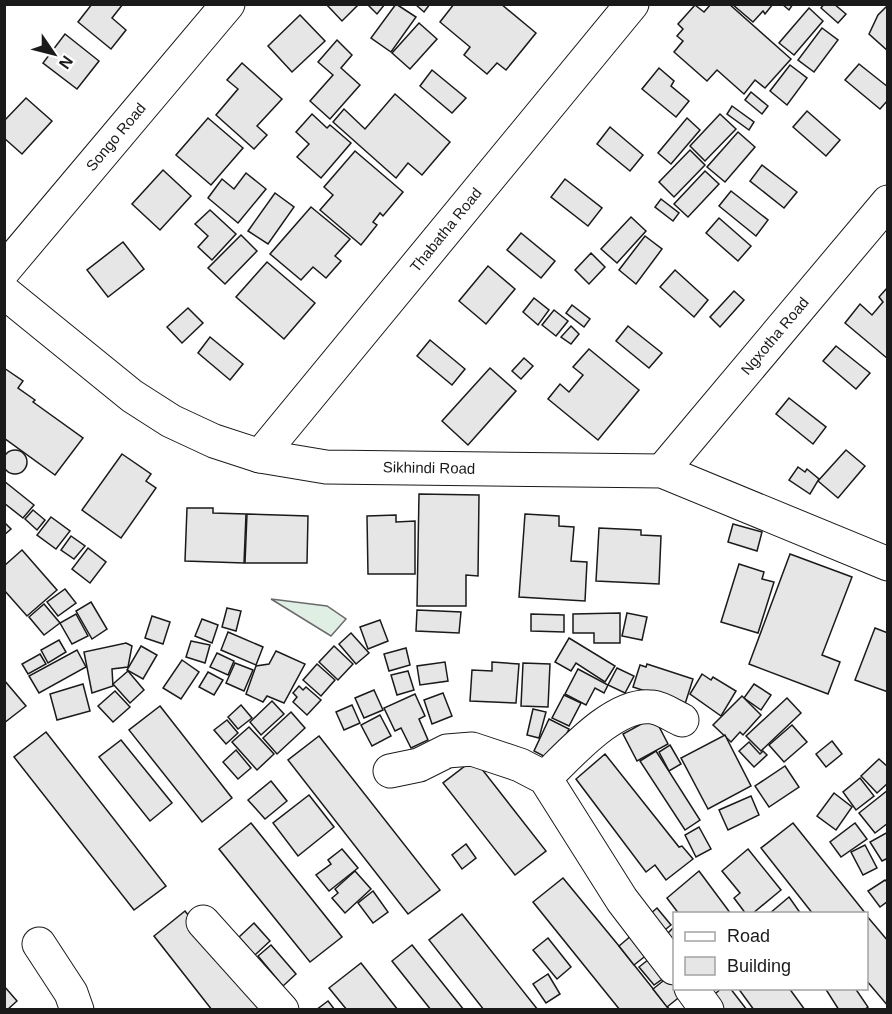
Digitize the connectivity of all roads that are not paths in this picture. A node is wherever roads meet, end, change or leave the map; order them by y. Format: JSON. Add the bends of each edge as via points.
{"nodes":[{"id":1,"x":228,"y":4,"type":"edge"},
{"id":2,"x":632,"y":4,"type":"edge"},
{"id":3,"x":888,"y":202,"type":"edge"},
{"id":4,"x":4,"y":270,"type":"edge"},
{"id":5,"x":4,"y":292,"type":"edge"},
{"id":6,"x":260,"y":456,"type":"junction"},
{"id":7,"x":662,"y":471,"type":"junction"},
{"id":8,"x":888,"y":564,"type":"edge"},
{"id":9,"x":682,"y":720,"type":"dead end"},
{"id":10,"x":390,"y":771,"type":"dead end"},
{"id":11,"x":545,"y":778,"type":"junction"},
{"id":12,"x":204,"y":922,"type":"dead end"},
{"id":13,"x":39,"y":944,"type":"dead end"},
{"id":14,"x":673,"y":965,"type":"edge"},
{"id":15,"x":692,"y":990,"type":"edge"},
{"id":16,"x":77,"y":1010,"type":"edge"},
{"id":17,"x":282,"y":1010,"type":"edge"},
{"id":18,"x":707,"y":1010,"type":"edge"}],
"edges":[{"from":1,"to":4,"type":"street","name":"Songo Road"},
{"from":2,"to":6,"type":"street","name":"Thabatha Road"},
{"from":3,"to":7,"type":"street","name":"Ngxotha Road"},
{"from":5,"to":6,"type":"street","name":"Sikhindi Road","via":[[132,396],[214,441]]},
{"from":6,"to":7,"type":"street","name":"Sikhindi Road","via":[[326,466]]},
{"from":7,"to":8,"type":"street","name":"Sikhindi Road"},
{"from":9,"to":11,"type":"street","via":[[654,707],[637,707],[586,738]]},
{"from":10,"to":11,"type":"street","via":[[419,765],[447,751],[472,749]]},
{"from":11,"to":14,"type":"street","via":[[622,900]]},
{"from":12,"to":17,"type":"street"},
{"from":13,"to":16,"type":"street","via":[[71,993]]},
{"from":15,"to":18,"type":"street"}]}
